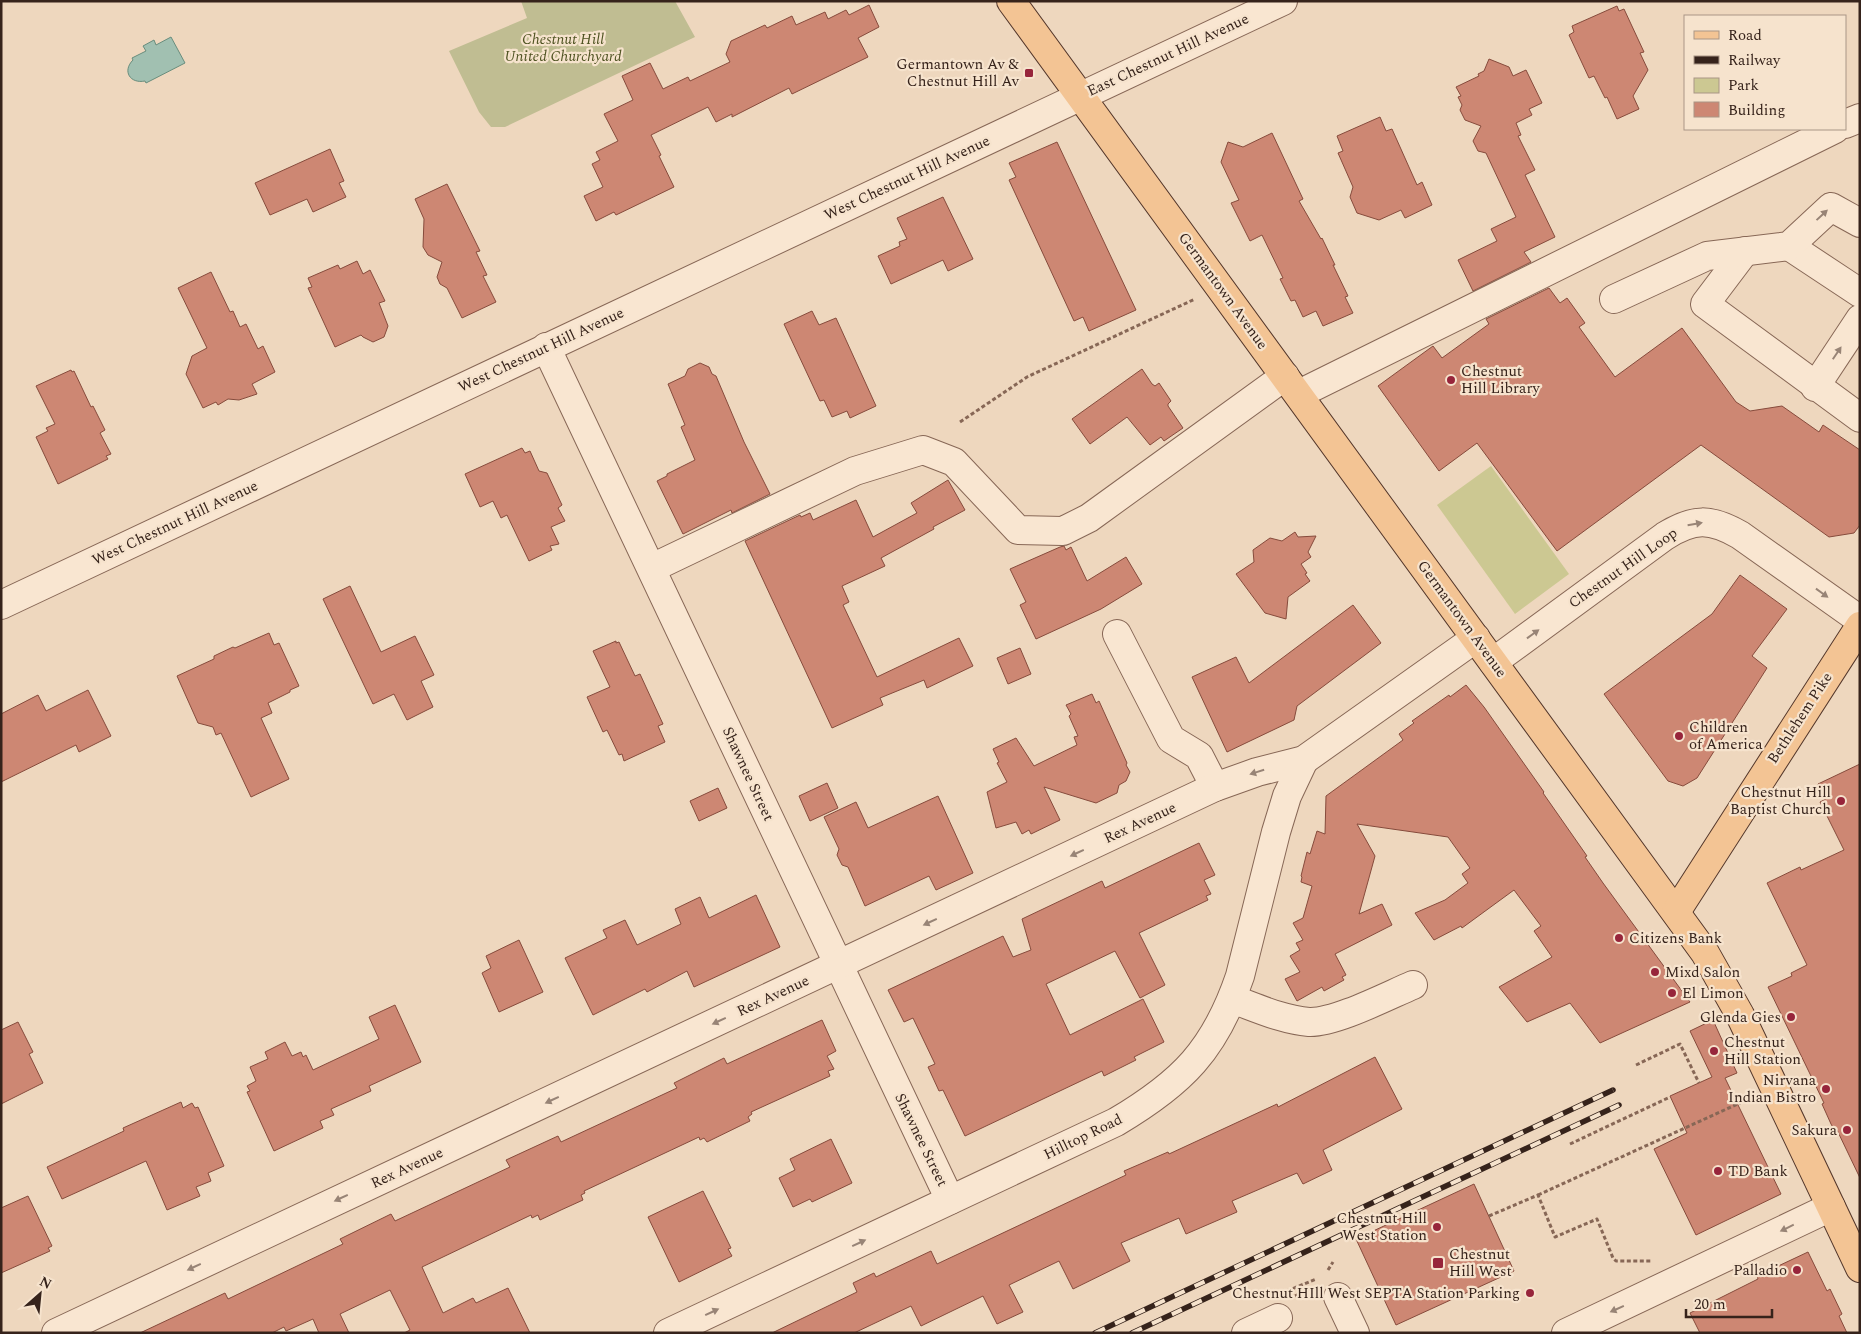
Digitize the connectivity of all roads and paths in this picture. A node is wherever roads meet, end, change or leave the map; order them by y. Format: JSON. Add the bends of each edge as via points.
{"nodes":[{"id":1,"x":1011,"y":1,"type":"edge"},
{"id":2,"x":1283,"y":1,"type":"edge"},
{"id":3,"x":1081,"y":96,"type":"junction"},
{"id":4,"x":1860,"y":118,"type":"edge"},
{"id":5,"x":1846,"y":124,"type":"edge"},
{"id":6,"x":1833,"y":130,"type":"edge"},
{"id":7,"x":1860,"y":223,"type":"edge"},
{"id":8,"x":1789,"y":246,"type":"junction"},
{"id":9,"x":1745,"y":251,"type":"junction"},
{"id":10,"x":1220,"y":287,"type":"junction"},
{"id":11,"x":1860,"y":293,"type":"edge"},
{"id":12,"x":1614,"y":299,"type":"dead end"},
{"id":13,"x":1860,"y":319,"type":"edge"},
{"id":14,"x":546,"y":347,"type":"junction"},
{"id":15,"x":1292,"y":385,"type":"junction"},
{"id":16,"x":1815,"y":386,"type":"junction"},
{"id":17,"x":1860,"y":418,"type":"edge"},
{"id":18,"x":960,"y":422,"type":"dead end"},
{"id":19,"x":652,"y":568,"type":"junction"},
{"id":20,"x":5,"y":596,"type":"edge"},
{"id":21,"x":1860,"y":620,"type":"edge"},
{"id":22,"x":1860,"y":626,"type":"edge"},
{"id":23,"x":1117,"y":634,"type":"dead end"},
{"id":24,"x":1476,"y":638,"type":"junction"},
{"id":25,"x":1493,"y":662,"type":"junction"},
{"id":26,"x":1304,"y":760,"type":"junction"},
{"id":27,"x":1215,"y":787,"type":"junction"},
{"id":28,"x":1676,"y":912,"type":"junction"},
{"id":29,"x":839,"y":965,"type":"junction"},
{"id":30,"x":1413,"y":985,"type":"dead end"},
{"id":31,"x":1232,"y":999,"type":"junction"},
{"id":32,"x":1636,"y":1065,"type":"dead end"},
{"id":33,"x":1698,"y":1083,"type":"dead end"},
{"id":34,"x":1670,"y":1098,"type":"dead end"},
{"id":35,"x":1742,"y":1102,"type":"dead end"},
{"id":36,"x":1570,"y":1144,"type":"dead end"},
{"id":37,"x":1538,"y":1195,"type":"junction"},
{"id":38,"x":950,"y":1200,"type":"junction"},
{"id":39,"x":1831,"y":1207,"type":"junction"},
{"id":40,"x":1489,"y":1216,"type":"dead end"},
{"id":41,"x":1858,"y":1258,"type":"edge"},
{"id":42,"x":1657,"y":1262,"type":"dead end"},
{"id":43,"x":1338,"y":1297,"type":"dead end"},
{"id":44,"x":1278,"y":1318,"type":"dead end"},
{"id":45,"x":56,"y":1333,"type":"edge"},
{"id":46,"x":668,"y":1333,"type":"edge"},
{"id":47,"x":1246,"y":1333,"type":"edge"},
{"id":48,"x":1355,"y":1333,"type":"edge"},
{"id":49,"x":1566,"y":1333,"type":"edge"}],
"edges":[{"from":1,"to":3,"type":"main road","name":"Germantown Avenue"},
{"from":2,"to":3,"type":"street","name":"East Chestnut Hill Avenue"},
{"from":3,"to":10,"type":"main road","name":"Germantown Avenue"},
{"from":3,"to":14,"type":"street","name":"West Chestnut Hill Avenue"},
{"from":4,"to":5,"type":"street"},
{"from":6,"to":15,"type":"street"},
{"from":8,"to":7,"type":"street","one_way":true,"via":[[1831,207]]},
{"from":8,"to":9,"type":"street"},
{"from":8,"to":11,"type":"street"},
{"from":9,"to":12,"type":"street","via":[[1707,256]]},
{"from":9,"to":16,"type":"street","via":[[1705,304]]},
{"from":10,"to":15,"type":"main road","name":"Germantown Avenue"},
{"from":10,"to":18,"type":"path","via":[[1027,377]]},
{"from":16,"to":13,"type":"street","one_way":true},
{"from":14,"to":19,"type":"street","name":"Shawnee Street"},
{"from":14,"to":20,"type":"street","name":"West Chestnut Hill Avenue"},
{"from":15,"to":19,"type":"street","via":[[1089,518],[1063,531],[1018,530],[954,462],[923,450],[855,471]]},
{"from":15,"to":24,"type":"main road","name":"Germantown Avenue"},
{"from":16,"to":17,"type":"street"},
{"from":19,"to":29,"type":"street","name":"Shawnee Street"},
{"from":25,"to":21,"type":"street","name":"Chestnut Hill Loop","one_way":true,"via":[[1665,536],[1694,523],[1709,522],[1740,535]]},
{"from":22,"to":28,"type":"main road","name":"Bethlehem Pike"},
{"from":23,"to":27,"type":"street","via":[[1171,739],[1199,756]]},
{"from":24,"to":25,"type":"main road","name":"Germantown Avenue"},
{"from":24,"to":26,"type":"street","name":"Rex Avenue"},
{"from":25,"to":28,"type":"main road","name":"Germantown Avenue"},
{"from":26,"to":27,"type":"street","name":"Rex Avenue","one_way":true},
{"from":26,"to":31,"type":"street","name":"Hilltop Road","via":[[1287,796],[1276,832]]},
{"from":27,"to":29,"type":"street","name":"Rex Avenue","one_way":true},
{"from":28,"to":39,"type":"main road","name":"Germantown Avenue","via":[[1706,953],[1731,999]]},
{"from":29,"to":38,"type":"street","name":"Shawnee Street"},
{"from":29,"to":45,"type":"street","name":"Rex Avenue","one_way":true},
{"from":30,"to":31,"type":"street","via":[[1332,1019],[1310,1022],[1277,1016]]},
{"from":31,"to":38,"type":"street","name":"Hilltop Road","via":[[1209,1043],[1191,1066],[1148,1103],[1116,1122]]},
{"from":32,"to":33,"type":"path","via":[[1680,1044]]},
{"from":34,"to":36,"type":"path"},
{"from":35,"to":37,"type":"path"},
{"from":37,"to":40,"type":"path"},
{"from":37,"to":42,"type":"path","via":[[1555,1237],[1597,1219],[1616,1261]]},
{"from":46,"to":38,"type":"street","name":"Hilltop Road","one_way":true},
{"from":39,"to":41,"type":"main road","name":"Germantown Avenue"},
{"from":39,"to":49,"type":"street","one_way":true},
{"from":43,"to":48,"type":"street"},
{"from":44,"to":47,"type":"street"}]}
